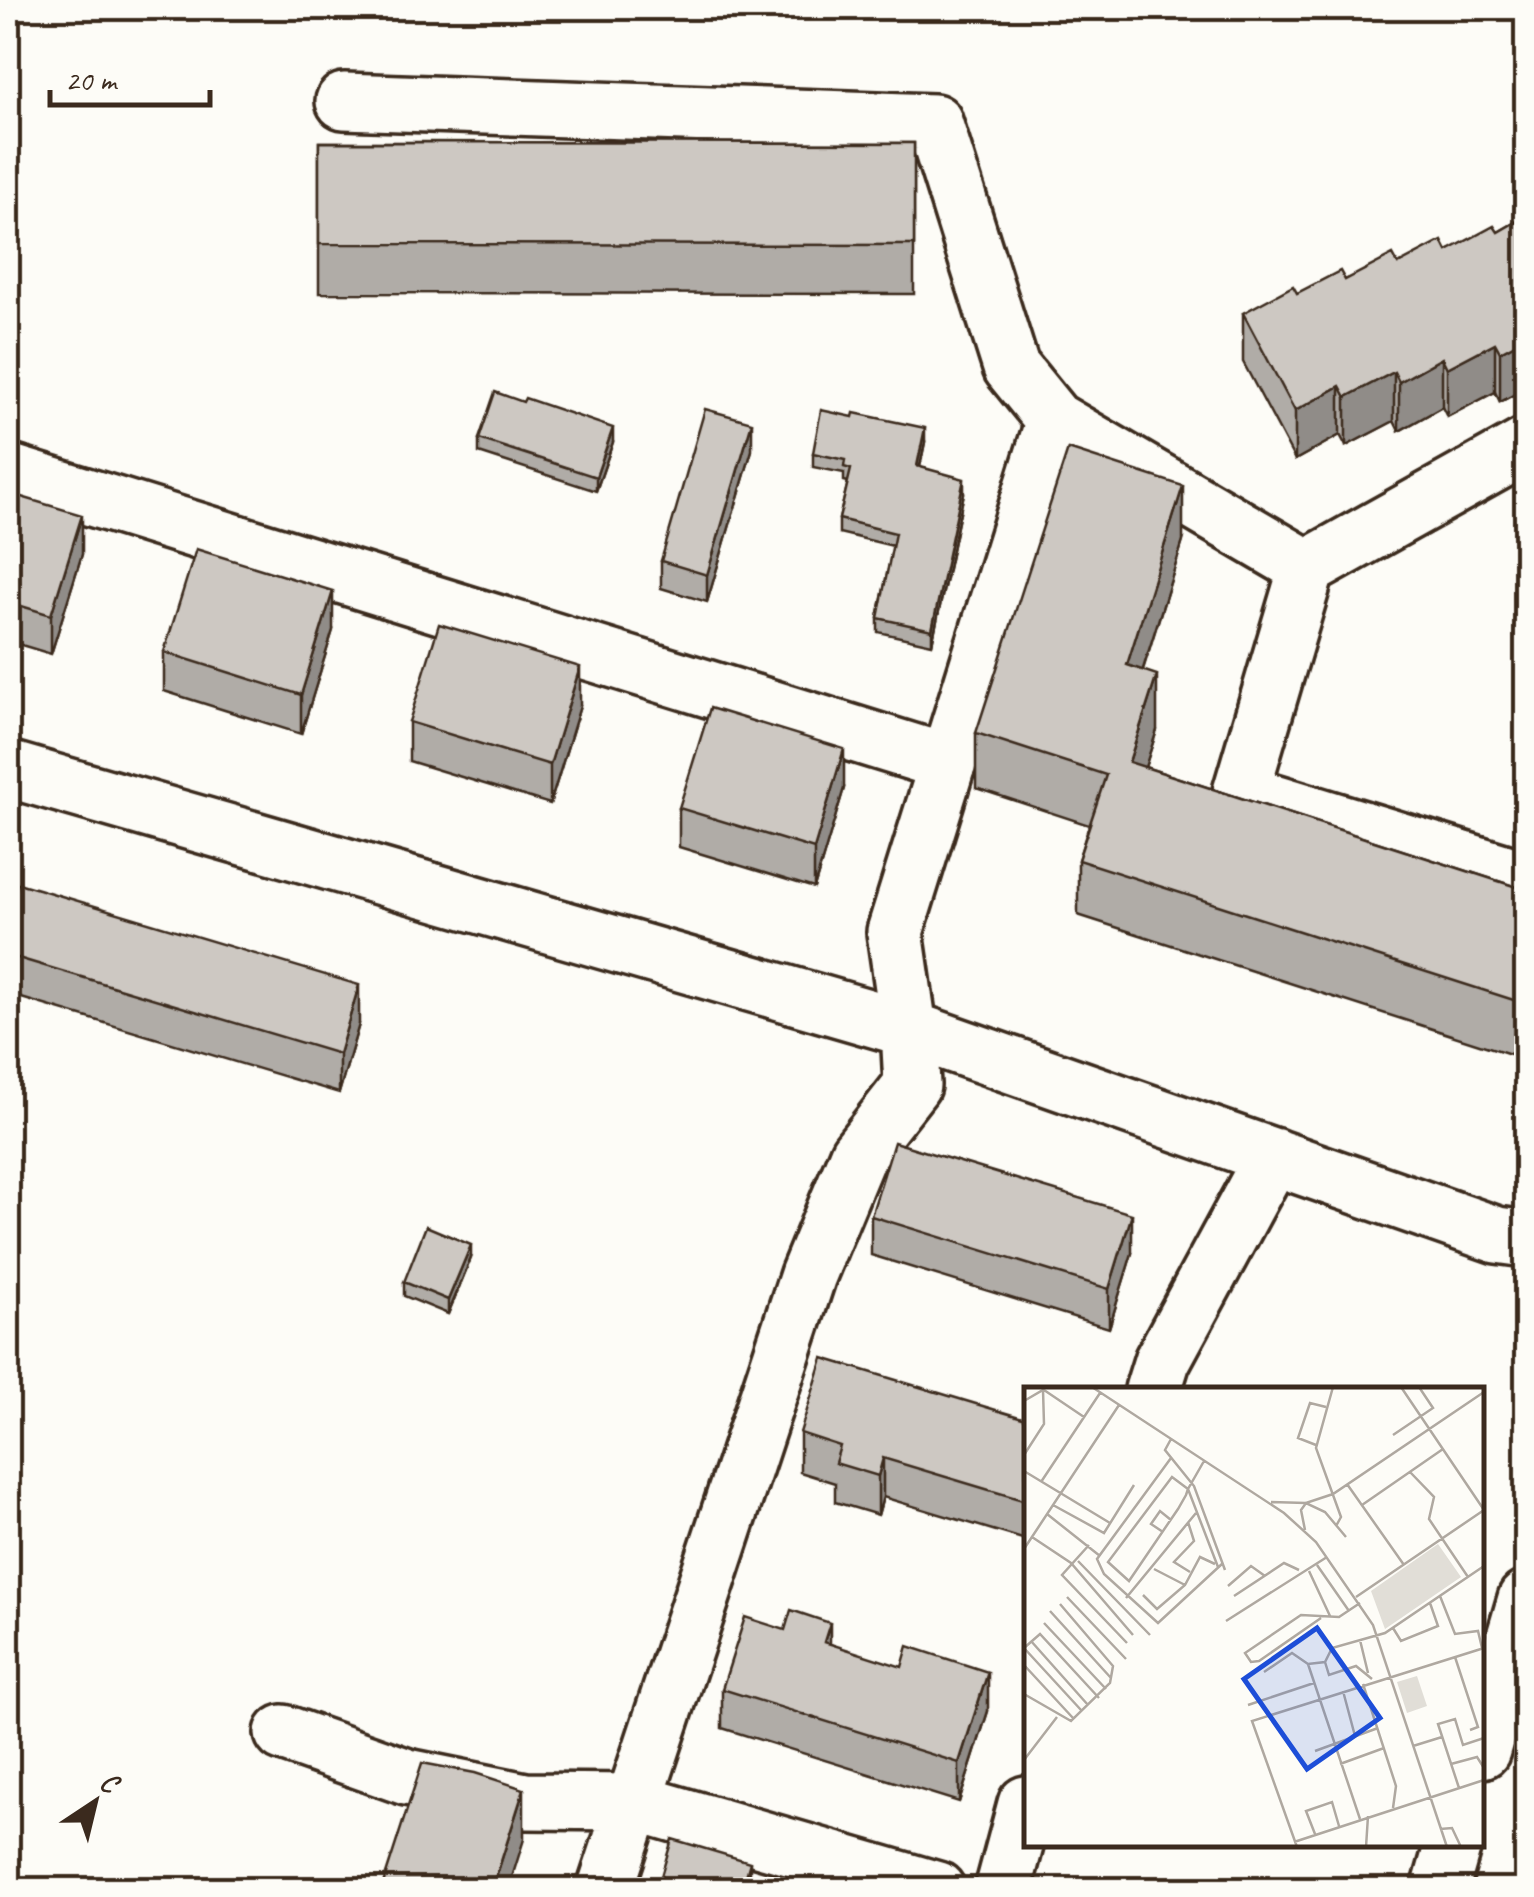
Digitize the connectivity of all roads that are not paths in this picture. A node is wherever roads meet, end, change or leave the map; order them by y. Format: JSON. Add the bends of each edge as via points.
{"nodes":[{"id":1,"x":344,"y":101,"type":"dead end"},
{"id":2,"x":1054,"y":420,"type":"junction"},
{"id":3,"x":1526,"y":446,"type":"edge"},
{"id":4,"x":8,"y":472,"type":"edge"},
{"id":5,"x":1308,"y":568,"type":"junction"},
{"id":6,"x":948,"y":763,"type":"junction"},
{"id":7,"x":8,"y":769,"type":"edge"},
{"id":8,"x":1526,"y":878,"type":"edge"},
{"id":9,"x":909,"y":1029,"type":"junction"},
{"id":10,"x":1273,"y":1156,"type":"junction"},
{"id":11,"x":1526,"y":1239,"type":"edge"},
{"id":12,"x":1153,"y":1387,"type":"edge"},
{"id":13,"x":1526,"y":1599,"type":"edge"},
{"id":14,"x":283,"y":1732,"type":"dead end"},
{"id":15,"x":1484,"y":1743,"type":"edge"},
{"id":16,"x":634,"y":1802,"type":"junction"},
{"id":17,"x":1024,"y":1811,"type":"edge"},
{"id":18,"x":1452,"y":1847,"type":"edge"},
{"id":19,"x":832,"y":1876,"type":"edge"},
{"id":20,"x":605,"y":1890,"type":"edge"},
{"id":21,"x":937,"y":1890,"type":"edge"},
{"id":22,"x":1003,"y":1890,"type":"edge"},
{"id":23,"x":1440,"y":1890,"type":"edge"}],
"edges":[{"from":1,"to":2,"type":"street","via":[[934,122],[1011,367]]},
{"from":2,"to":5,"type":"street"},
{"from":2,"to":6,"type":"street"},
{"from":3,"to":5,"type":"street"},
{"from":4,"to":6,"type":"street"},
{"from":5,"to":8,"type":"street","via":[[1241,792]]},
{"from":6,"to":9,"type":"street","via":[[895,932]]},
{"from":7,"to":9,"type":"street"},
{"from":9,"to":10,"type":"street"},
{"from":9,"to":16,"type":"street","via":[[912,1085],[858,1154],[808,1275]]},
{"from":10,"to":11,"type":"street","via":[[1497,1235]]},
{"from":10,"to":12,"type":"street"},
{"from":13,"to":15,"type":"street"},
{"from":14,"to":16,"type":"street","via":[[407,1777],[524,1801]]},
{"from":16,"to":19,"type":"street"},
{"from":16,"to":20,"type":"street"},
{"from":17,"to":22,"type":"street"},
{"from":18,"to":23,"type":"street"},
{"from":19,"to":21,"type":"street"}]}
